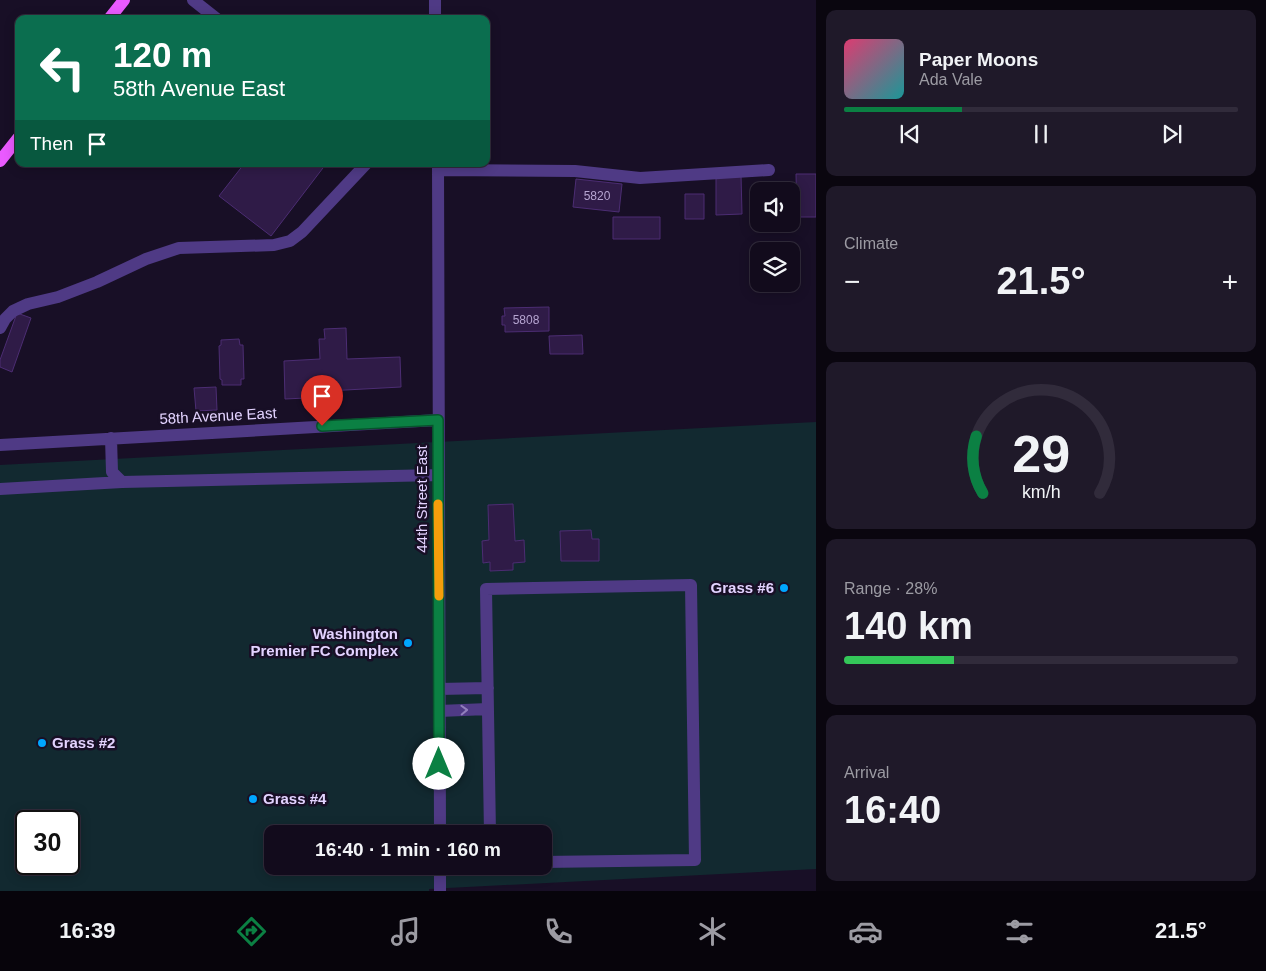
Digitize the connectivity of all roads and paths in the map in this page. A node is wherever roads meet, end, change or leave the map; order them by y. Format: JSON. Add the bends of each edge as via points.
{"nodes":[{"id":1,"x":124,"y":0,"type":"edge"},
{"id":2,"x":193,"y":0,"type":"edge"},
{"id":3,"x":435,"y":0,"type":"edge"},
{"id":4,"x":112,"y":15,"type":"edge"},
{"id":5,"x":212,"y":15,"type":"edge"},
{"id":6,"x":436,"y":15,"type":"edge"},
{"id":7,"x":15,"y":142,"type":"edge"},
{"id":8,"x":0,"y":161,"type":"edge"},
{"id":9,"x":363,"y":167,"type":"edge"},
{"id":10,"x":438,"y":167,"type":"edge"},
{"id":11,"x":769,"y":170,"type":"dead end"},
{"id":12,"x":0,"y":328,"type":"edge"},
{"id":13,"x":438,"y":420,"type":"junction"},
{"id":14,"x":111,"y":438,"type":"junction"},
{"id":15,"x":0,"y":445,"type":"edge"},
{"id":16,"x":438,"y":475,"type":"junction"},
{"id":17,"x":122,"y":482,"type":"junction"},
{"id":18,"x":0,"y":489,"type":"edge"},
{"id":19,"x":488,"y":688,"type":"junction"},
{"id":20,"x":439,"y":689,"type":"junction"},
{"id":21,"x":488,"y":709,"type":"junction"},
{"id":22,"x":439,"y":711,"type":"junction"},
{"id":23,"x":440,"y":825,"type":"edge"},
{"id":24,"x":490,"y":825,"type":"edge"},
{"id":25,"x":552,"y":862,"type":"edge"},
{"id":26,"x":440,"y":875,"type":"edge"},
{"id":27,"x":440,"y":891,"type":"edge"}],
"edges":[{"from":1,"to":4,"type":"main road"},
{"from":2,"to":5,"type":"street"},
{"from":3,"to":6,"type":"street"},
{"from":7,"to":8,"type":"main road"},
{"from":9,"to":12,"type":"street","via":[[290,241],[274,245],[179,248],[58,297],[20,307],[5,319]]},
{"from":10,"to":11,"type":"street","via":[[575,171],[640,178]]},
{"from":10,"to":13,"type":"street","name":"44th Street East"},
{"from":13,"to":14,"type":"street","name":"58th Avenue East"},
{"from":13,"to":16,"type":"street","name":"44th Street East"},
{"from":14,"to":15,"type":"street","name":"58th Avenue East"},
{"from":14,"to":17,"type":"street","via":[[112,472]]},
{"from":16,"to":17,"type":"street"},
{"from":16,"to":20,"type":"street","name":"44th Street East"},
{"from":17,"to":18,"type":"street"},
{"from":19,"to":20,"type":"street"},
{"from":19,"to":21,"type":"street"},
{"from":19,"to":25,"type":"street","via":[[486,589],[690,586],[695,860]]},
{"from":20,"to":22,"type":"street","name":"44th Street East"},
{"from":22,"to":21,"type":"street","one_way":true},
{"from":21,"to":24,"type":"street"},
{"from":22,"to":23,"type":"street","name":"44th Street East"},
{"from":26,"to":27,"type":"street"}]}
